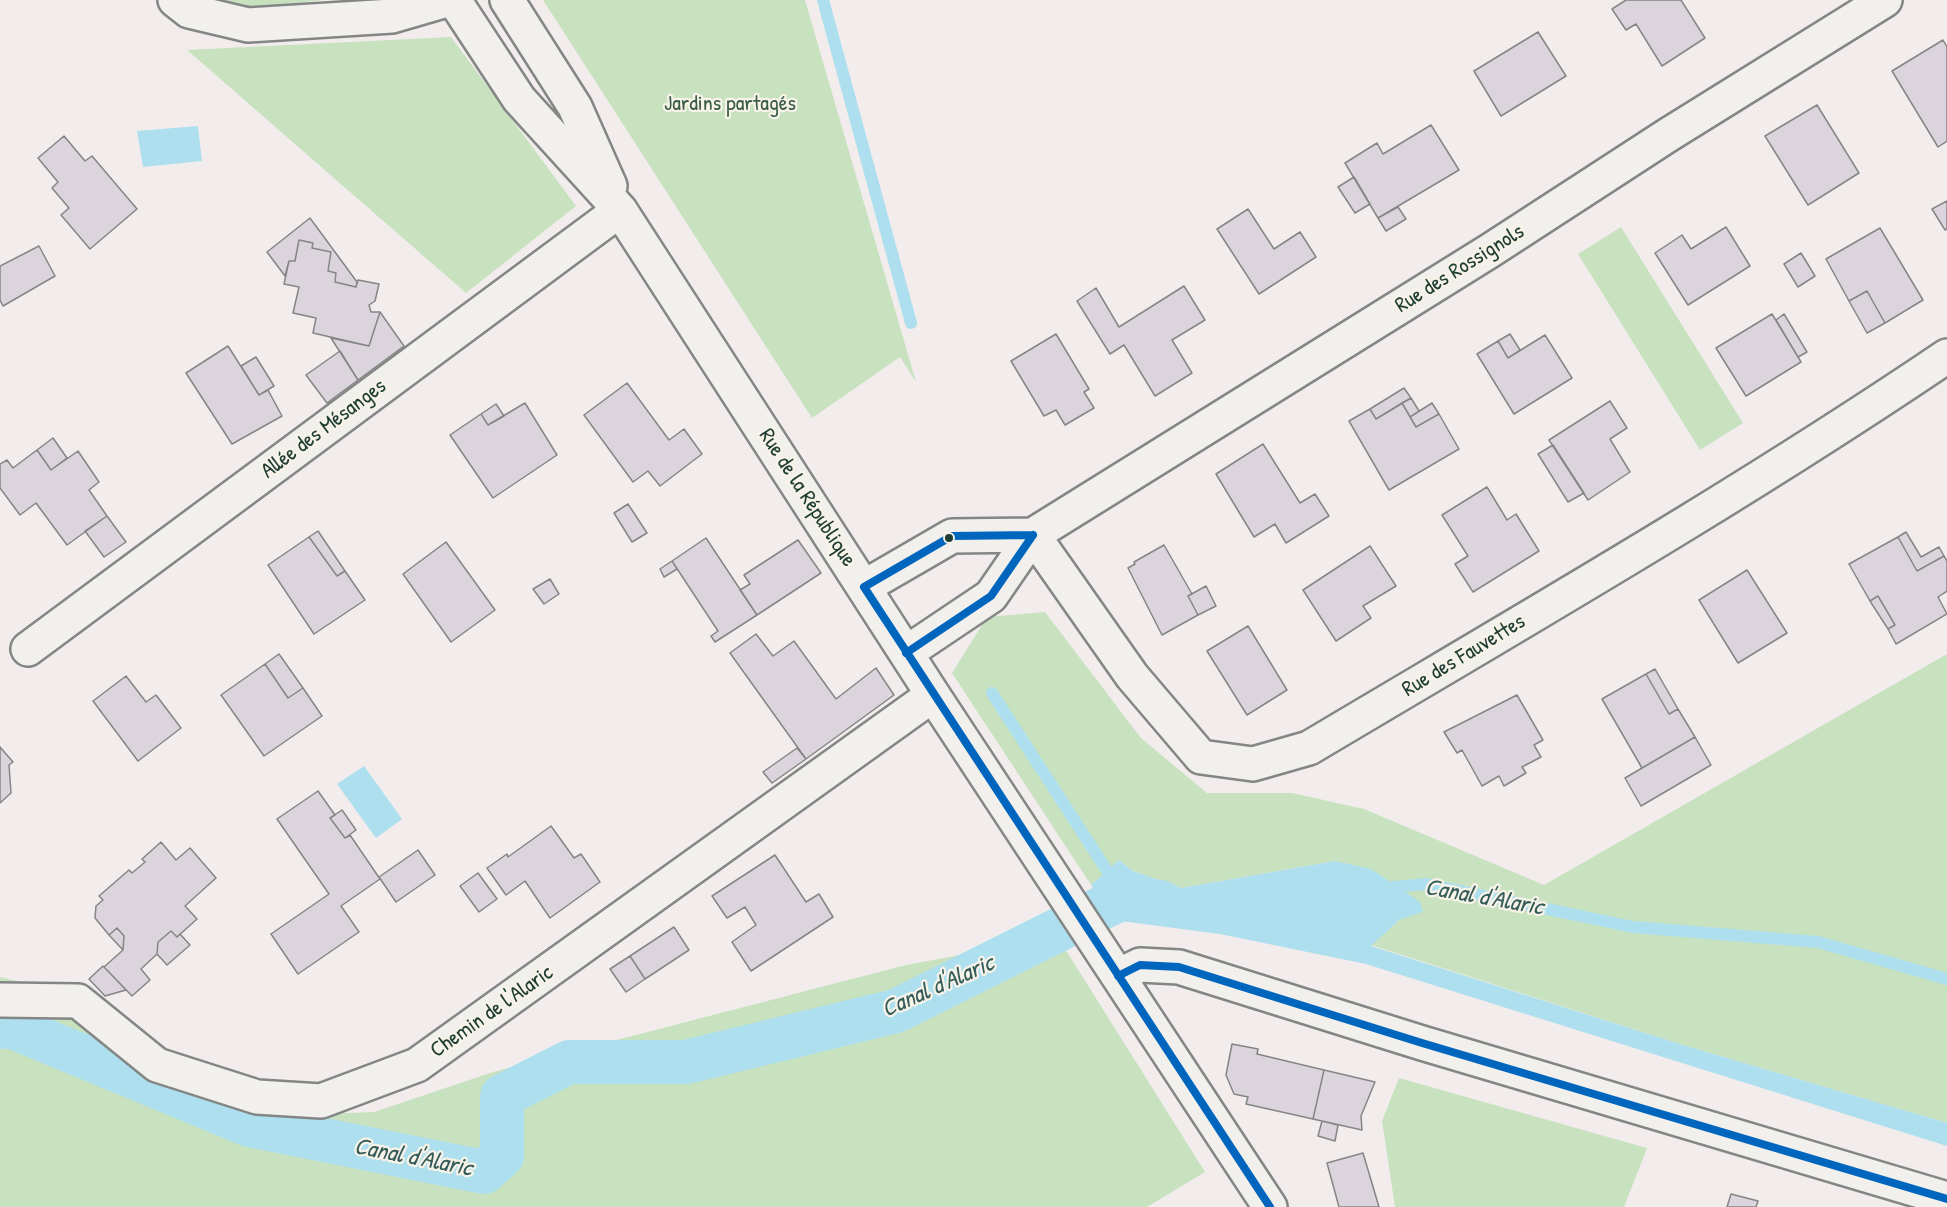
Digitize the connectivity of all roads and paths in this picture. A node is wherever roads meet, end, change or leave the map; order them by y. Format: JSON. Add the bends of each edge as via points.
{"nodes":[{"id":1,"x":175,"y":0,"type":"edge"},
{"id":2,"x":447,"y":0,"type":"edge"},
{"id":3,"x":454,"y":0,"type":"edge"},
{"id":4,"x":507,"y":0,"type":"edge"},
{"id":5,"x":1885,"y":0,"type":"edge"},
{"id":6,"x":620,"y":210,"type":"junction"},
{"id":7,"x":1947,"y":356,"type":"edge"},
{"id":8,"x":1033,"y":535,"type":"junction"},
{"id":9,"x":864,"y":587,"type":"junction"},
{"id":10,"x":28,"y":649,"type":"dead end"},
{"id":11,"x":906,"y":653,"type":"junction"},
{"id":12,"x":933,"y":695,"type":"junction"},
{"id":13,"x":1110,"y":964,"type":"junction"},
{"id":14,"x":0,"y":1000,"type":"edge"},
{"id":15,"x":1947,"y":1199,"type":"edge"},
{"id":16,"x":1270,"y":1207,"type":"edge"}],
"edges":[{"from":1,"to":2,"type":"street","via":[[189,10],[248,25],[392,16]]},
{"from":3,"to":6,"type":"street","via":[[519,99]]},
{"from":4,"to":6,"type":"street","via":[[575,107]]},
{"from":5,"to":8,"type":"street","name":"Rue des Rossignols"},
{"from":6,"to":9,"type":"street","name":"Rue de la République"},
{"from":6,"to":10,"type":"street","name":"Allée des Mésanges"},
{"from":7,"to":8,"type":"street","name":"Rue des Fauvettes","via":[[1751,484],[1309,748],[1253,764],[1201,757],[1131,676]]},
{"from":8,"to":9,"type":"street","via":[[952,536]]},
{"from":8,"to":11,"type":"street","name":"Rue des Rossignols","via":[[991,596]]},
{"from":9,"to":11,"type":"street","name":"Rue de la République"},
{"from":11,"to":12,"type":"street","name":"Rue de la République"},
{"from":12,"to":13,"type":"street","name":"Rue de la République"},
{"from":12,"to":14,"type":"street","name":"Chemin de l'Alaric","via":[[417,1065],[321,1101],[257,1097],[157,1065],[78,1001]]},
{"from":13,"to":15,"type":"street","via":[[1179,967]]},
{"from":13,"to":16,"type":"street","name":"Rue de la République"}]}
